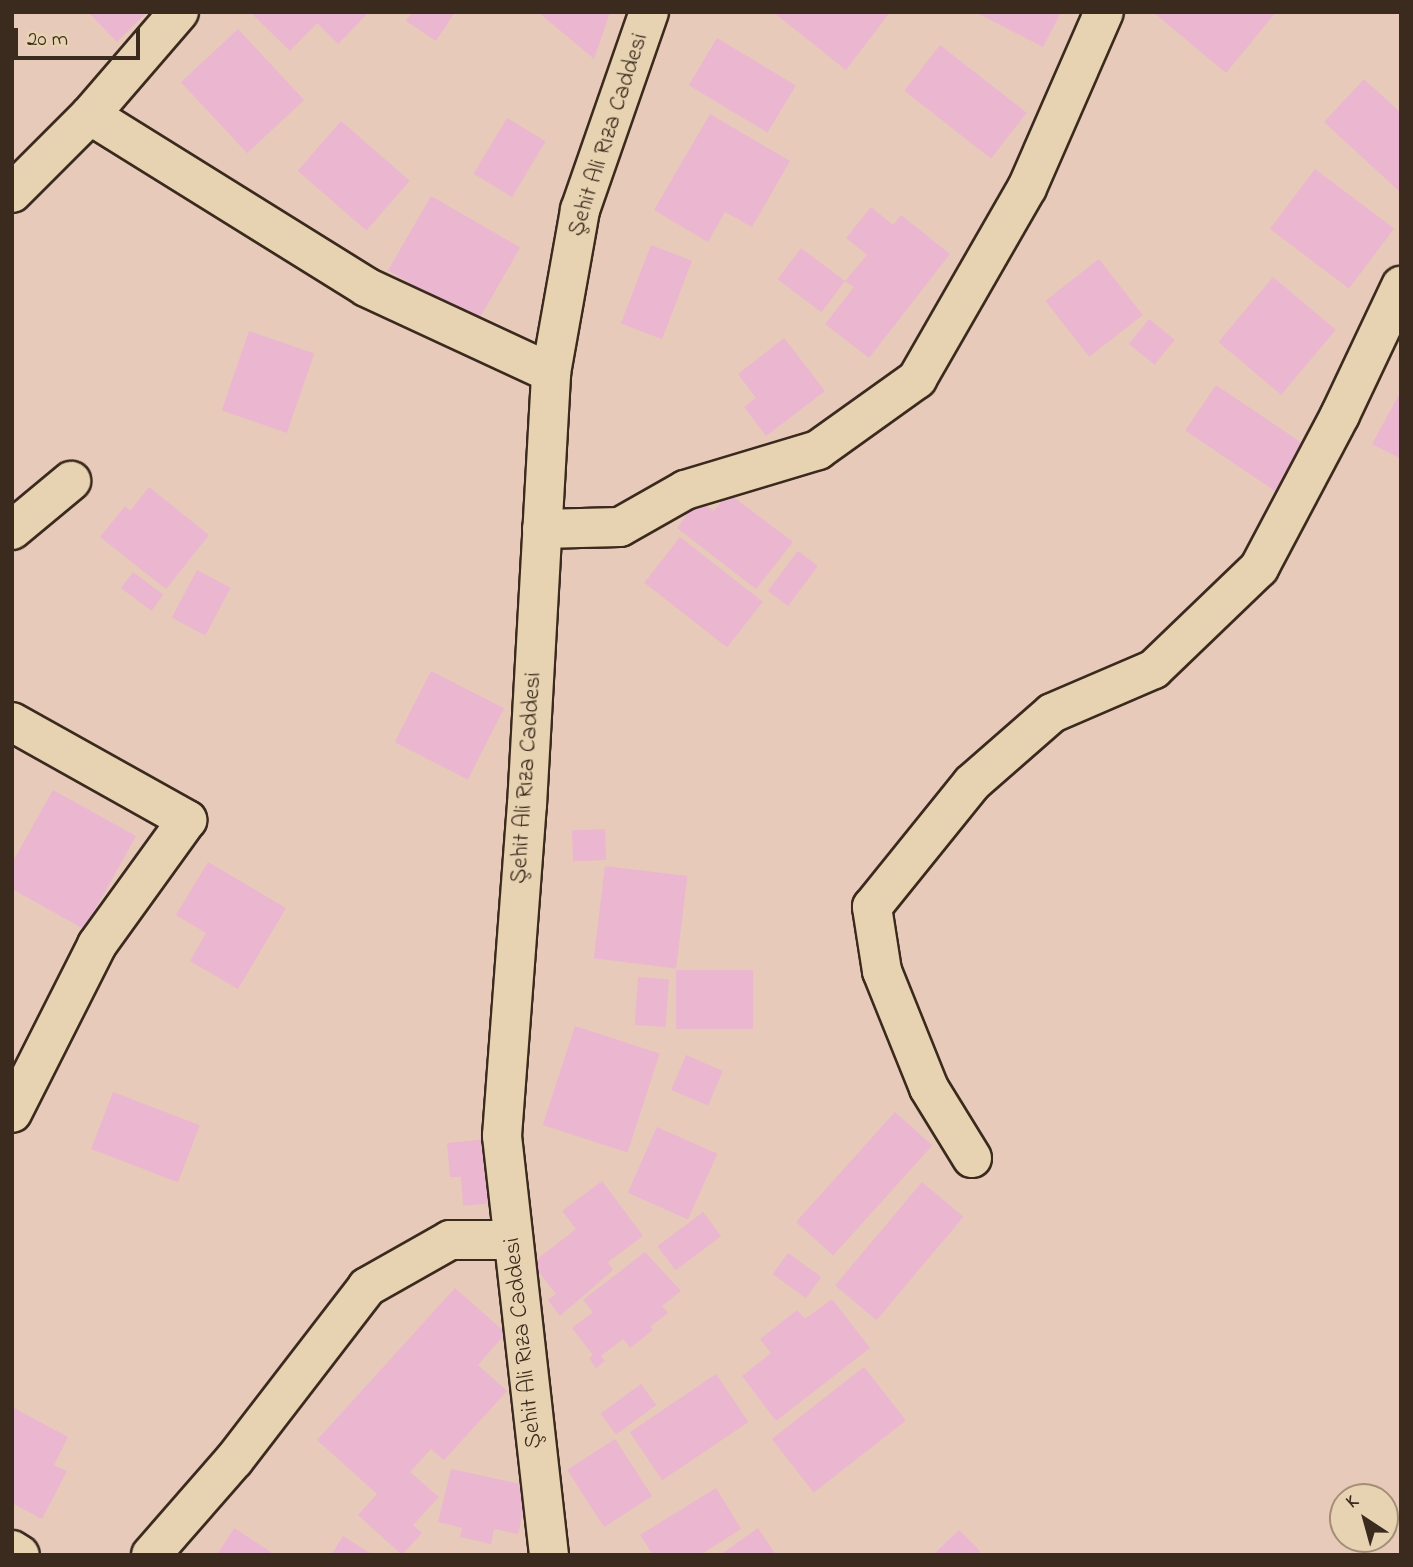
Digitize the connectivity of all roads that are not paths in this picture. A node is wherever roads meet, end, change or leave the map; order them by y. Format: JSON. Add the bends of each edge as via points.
{"nodes":[{"id":1,"x":179,"y":12,"type":"edge"},
{"id":2,"x":649,"y":12,"type":"edge"},
{"id":3,"x":1104,"y":12,"type":"edge"},
{"id":4,"x":90,"y":115,"type":"junction"},
{"id":5,"x":12,"y":193,"type":"edge"},
{"id":6,"x":1401,"y":286,"type":"edge"},
{"id":7,"x":551,"y":373,"type":"junction"},
{"id":8,"x":71,"y":481,"type":"dead end"},
{"id":9,"x":542,"y":529,"type":"junction"},
{"id":10,"x":12,"y":530,"type":"edge"},
{"id":11,"x":12,"y":722,"type":"edge"},
{"id":12,"x":12,"y":1113,"type":"edge"},
{"id":13,"x":972,"y":1158,"type":"dead end"},
{"id":14,"x":512,"y":1240,"type":"junction"},
{"id":15,"x":12,"y":1550,"type":"edge"},
{"id":16,"x":20,"y":1555,"type":"edge"},
{"id":17,"x":151,"y":1555,"type":"edge"},
{"id":18,"x":548,"y":1555,"type":"edge"}],
"edges":[{"from":1,"to":4,"type":"street"},
{"from":2,"to":7,"type":"street","name":"Şehit Ali Rıza Caddesi","via":[[580,210]]},
{"from":3,"to":9,"type":"street","via":[[1027,188],[917,379],[818,450],[685,489],[620,527]]},
{"from":4,"to":5,"type":"street"},
{"from":4,"to":7,"type":"street","via":[[366,287]]},
{"from":6,"to":13,"type":"street","via":[[1340,415],[1259,568],[1154,670],[1052,713],[972,783],[872,906],[882,971],[929,1088]]},
{"from":7,"to":9,"type":"street","name":"Şehit Ali Rıza Caddesi"},
{"from":8,"to":10,"type":"street"},
{"from":9,"to":14,"type":"street","name":"Şehit Ali Rıza Caddesi","via":[[502,1136]]},
{"from":11,"to":12,"type":"street","via":[[187,820],[97,945]]},
{"from":14,"to":17,"type":"street","via":[[450,1240],[367,1287],[234,1460]]},
{"from":14,"to":18,"type":"street","name":"Şehit Ali Rıza Caddesi"},
{"from":15,"to":16,"type":"street"}]}
